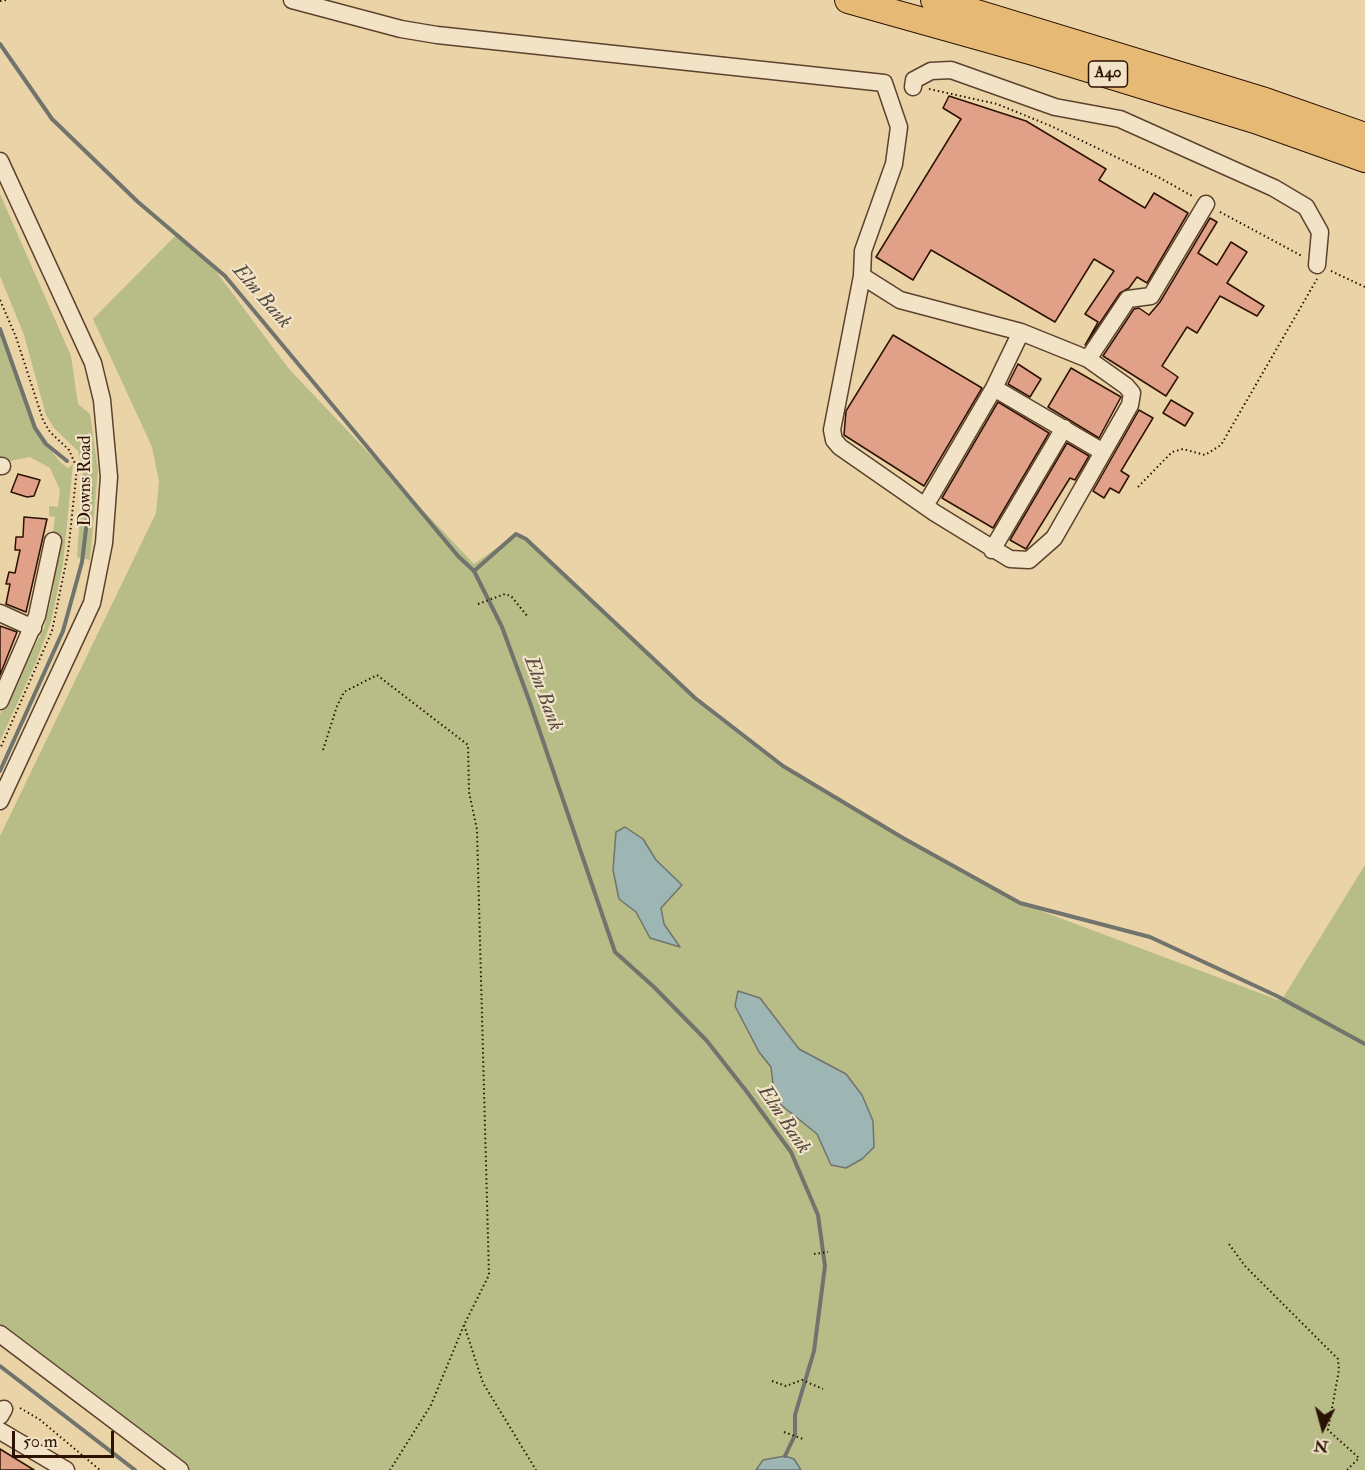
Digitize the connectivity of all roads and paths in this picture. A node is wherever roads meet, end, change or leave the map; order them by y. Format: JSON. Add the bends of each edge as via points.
{"nodes":[{"id":1,"x":7,"y":0,"type":"edge"},
{"id":2,"x":292,"y":0,"type":"edge"},
{"id":3,"x":848,"y":0,"type":"edge"},
{"id":4,"x":934,"y":0,"type":"edge"},
{"id":5,"x":0,"y":1,"type":"edge"},
{"id":6,"x":913,"y":87,"type":"joint"},
{"id":7,"x":1365,"y":136,"type":"edge"},
{"id":8,"x":1365,"y":159,"type":"edge"},
{"id":9,"x":0,"y":161,"type":"edge"},
{"id":10,"x":1206,"y":204,"type":"junction"},
{"id":11,"x":1317,"y":265,"type":"junction"},
{"id":12,"x":862,"y":276,"type":"junction"},
{"id":13,"x":1365,"y":287,"type":"edge"},
{"id":14,"x":0,"y":300,"type":"edge"},
{"id":15,"x":1021,"y":332,"type":"junction"},
{"id":16,"x":1088,"y":359,"type":"junction"},
{"id":17,"x":994,"y":388,"type":"junction"},
{"id":18,"x":1064,"y":428,"type":"junction"},
{"id":19,"x":1103,"y":452,"type":"junction"},
{"id":20,"x":1138,"y":487,"type":"dead end"},
{"id":21,"x":925,"y":506,"type":"junction"},
{"id":22,"x":53,"y":541,"type":"dead end"},
{"id":23,"x":992,"y":550,"type":"junction"},
{"id":24,"x":478,"y":604,"type":"dead end"},
{"id":25,"x":0,"y":613,"type":"edge"},
{"id":26,"x":528,"y":617,"type":"dead end"},
{"id":27,"x":33,"y":628,"type":"junction"},
{"id":28,"x":0,"y":701,"type":"edge"},
{"id":29,"x":0,"y":749,"type":"edge"},
{"id":30,"x":322,"y":750,"type":"dead end"},
{"id":31,"x":0,"y":801,"type":"edge"},
{"id":32,"x":1229,"y":1244,"type":"dead end"},
{"id":33,"x":828,"y":1252,"type":"dead end"},
{"id":34,"x":813,"y":1254,"type":"dead end"},
{"id":35,"x":464,"y":1325,"type":"junction"},
{"id":36,"x":0,"y":1334,"type":"edge"},
{"id":37,"x":772,"y":1381,"type":"dead end"},
{"id":38,"x":823,"y":1389,"type":"dead end"},
{"id":39,"x":7,"y":1410,"type":"edge"},
{"id":40,"x":0,"y":1431,"type":"edge"},
{"id":41,"x":785,"y":1433,"type":"dead end"},
{"id":42,"x":803,"y":1439,"type":"dead end"},
{"id":43,"x":66,"y":1470,"type":"edge"},
{"id":44,"x":100,"y":1470,"type":"edge"},
{"id":45,"x":180,"y":1470,"type":"edge"},
{"id":46,"x":390,"y":1470,"type":"edge"},
{"id":47,"x":536,"y":1470,"type":"edge"},
{"id":48,"x":1347,"y":1470,"type":"edge"}],
"edges":[{"from":1,"to":5,"type":"path"},
{"from":2,"to":12,"type":"street","via":[[437,35],[884,83],[899,127],[894,164],[863,251]]},
{"from":3,"to":8,"type":"highway","number":"A40","via":[[1048,56],[1256,120]]},
{"from":4,"to":7,"type":"highway","number":"A40","via":[[1265,101]]},
{"from":6,"to":10,"type":"path","via":[[997,104],[1052,126]]},
{"from":6,"to":11,"type":"street","via":[[914,80],[931,71],[951,70],[1055,107],[1120,119],[1274,188],[1306,207],[1320,232]]},
{"from":9,"to":31,"type":"street","name":"Downs Road","via":[[93,363],[102,400],[109,477],[104,543],[92,603]]},
{"from":10,"to":11,"type":"path"},
{"from":10,"to":16,"type":"street","via":[[1151,296],[1128,299]]},
{"from":11,"to":13,"type":"path"},
{"from":11,"to":20,"type":"path","via":[[1317,281],[1221,445],[1205,455],[1183,449],[1172,452]]},
{"from":12,"to":15,"type":"street","via":[[900,300]]},
{"from":12,"to":21,"type":"street","via":[[832,430],[834,440]]},
{"from":14,"to":29,"type":"path","via":[[44,420],[69,450],[77,468],[68,553],[52,632]]},
{"from":15,"to":16,"type":"street"},
{"from":15,"to":17,"type":"street"},
{"from":16,"to":19,"type":"street","via":[[1132,393],[1130,405]]},
{"from":17,"to":18,"type":"street"},
{"from":17,"to":21,"type":"street"},
{"from":18,"to":19,"type":"street"},
{"from":18,"to":23,"type":"street"},
{"from":19,"to":23,"type":"street","via":[[1054,538],[1036,556],[1018,561]]},
{"from":21,"to":23,"type":"street"},
{"from":22,"to":27,"type":"street"},
{"from":24,"to":26,"type":"path","via":[[505,594]]},
{"from":25,"to":27,"type":"street"},
{"from":27,"to":28,"type":"street"},
{"from":30,"to":35,"type":"path","via":[[344,692],[377,675],[468,745],[469,792],[477,830],[480,884],[489,1275]]},
{"from":32,"to":48,"type":"path","via":[[1245,1266],[1338,1359],[1328,1430],[1359,1458]]},
{"from":33,"to":34,"type":"path"},
{"from":35,"to":46,"type":"path","via":[[431,1405]]},
{"from":35,"to":47,"type":"path","via":[[483,1383]]},
{"from":36,"to":45,"type":"street"},
{"from":37,"to":38,"type":"path","via":[[786,1386],[801,1380]]},
{"from":39,"to":44,"type":"path","via":[[39,1419]]},
{"from":40,"to":43,"type":"street"},
{"from":41,"to":42,"type":"path"}]}
